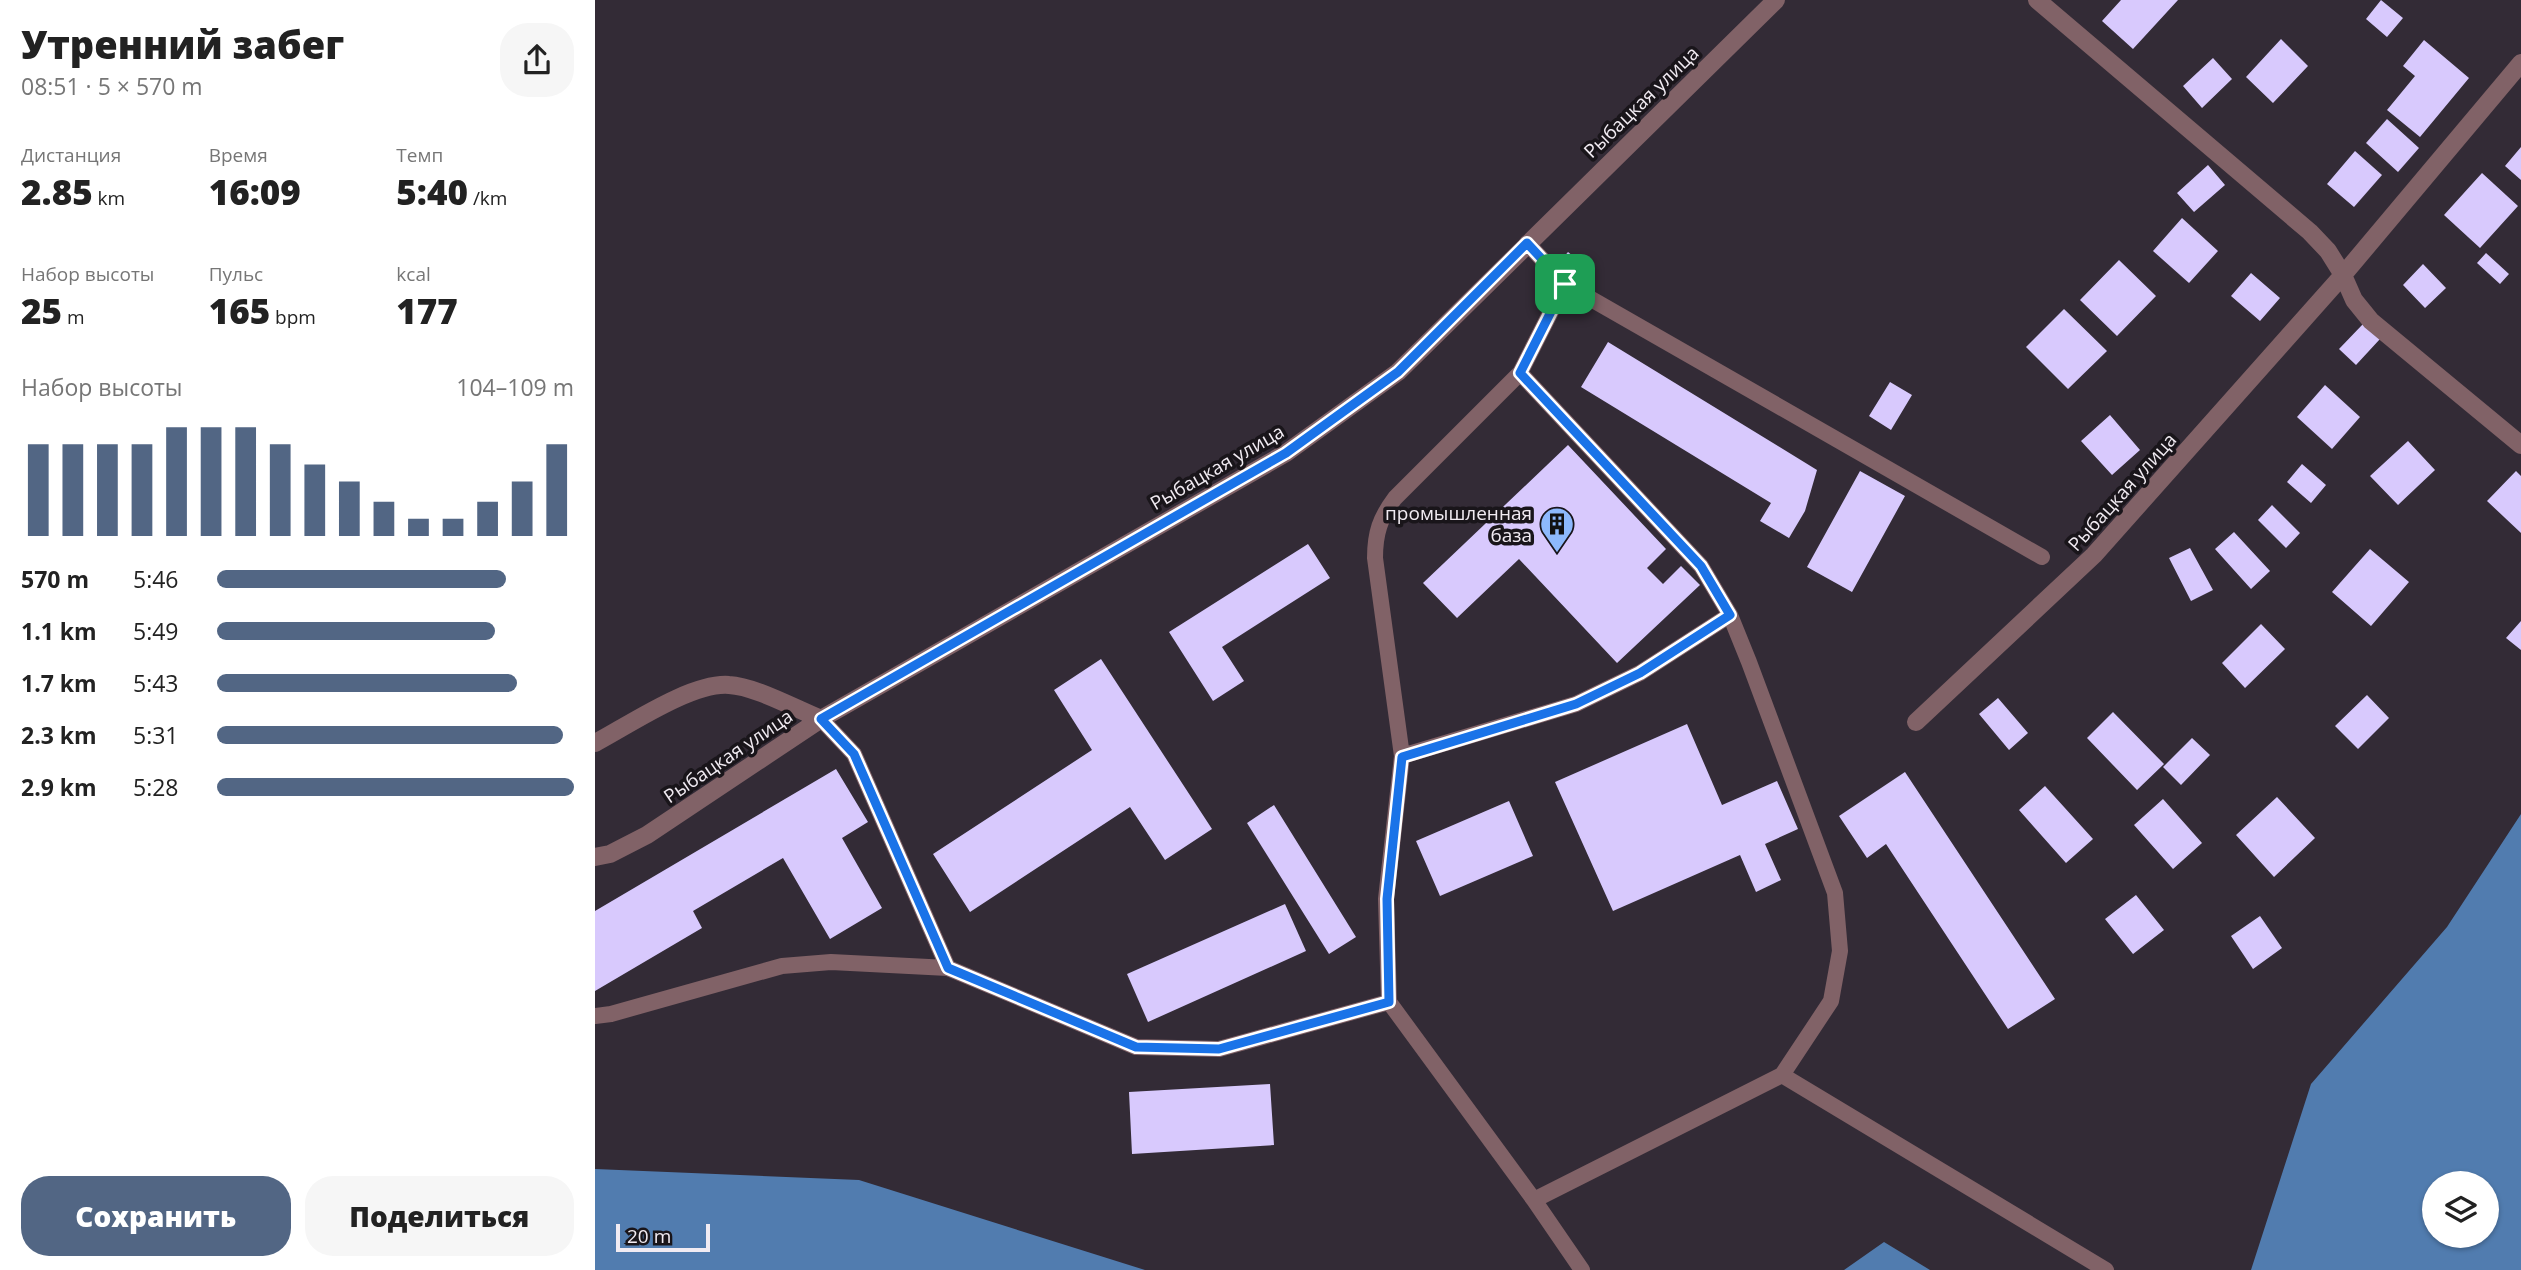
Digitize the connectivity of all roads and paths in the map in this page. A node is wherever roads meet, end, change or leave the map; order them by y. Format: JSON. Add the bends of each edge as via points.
{"nodes":[{"id":1,"x":1776,"y":0,"type":"edge"},
{"id":2,"x":2036,"y":0,"type":"edge"},
{"id":3,"x":2521,"y":63,"type":"edge"},
{"id":4,"x":1527,"y":243,"type":"junction"},
{"id":5,"x":2343,"y":275,"type":"junction"},
{"id":6,"x":1565,"y":284,"type":"junction"},
{"id":7,"x":1520,"y":373,"type":"junction"},
{"id":8,"x":2521,"y":445,"type":"edge"},
{"id":9,"x":2042,"y":557,"type":"dead end"},
{"id":10,"x":1730,"y":615,"type":"junction"},
{"id":11,"x":821,"y":719,"type":"junction"},
{"id":12,"x":1916,"y":722,"type":"dead end"},
{"id":13,"x":595,"y":743,"type":"edge"},
{"id":14,"x":1402,"y":757,"type":"junction"},
{"id":15,"x":595,"y":858,"type":"edge"},
{"id":16,"x":948,"y":968,"type":"junction"},
{"id":17,"x":1389,"y":1002,"type":"junction"},
{"id":18,"x":595,"y":1016,"type":"edge"},
{"id":19,"x":1782,"y":1075,"type":"junction"},
{"id":20,"x":1534,"y":1200,"type":"junction"},
{"id":21,"x":1582,"y":1270,"type":"edge"},
{"id":22,"x":2106,"y":1270,"type":"edge"}],
"edges":[{"from":1,"to":4,"type":"street","name":"Рыбацкая улица"},
{"from":2,"to":5,"type":"street","via":[[2310,232]]},
{"from":3,"to":5,"type":"street","name":"Рыбацкая улица"},
{"from":4,"to":6,"type":"lane"},
{"from":4,"to":11,"type":"street","name":"Рыбацкая улица","via":[[1398,372],[1286,453]]},
{"from":5,"to":8,"type":"street","via":[[2354,300],[2371,321]]},
{"from":5,"to":12,"type":"street","name":"Рыбацкая улица","via":[[2094,555]]},
{"from":6,"to":7,"type":"lane"},
{"from":6,"to":9,"type":"lane"},
{"from":7,"to":10,"type":"lane","via":[[1701,566]]},
{"from":7,"to":14,"type":"lane","via":[[1395,498],[1382,515],[1375,536]]},
{"from":10,"to":14,"type":"lane","via":[[1640,673],[1576,704]]},
{"from":10,"to":19,"type":"lane","via":[[1835,893],[1840,951],[1831,1001]]},
{"from":11,"to":13,"type":"street","via":[[750,690],[710,686],[690,692]]},
{"from":11,"to":15,"type":"street","name":"Рыбацкая улица","via":[[647,835]]},
{"from":11,"to":16,"type":"lane","via":[[854,754]]},
{"from":14,"to":17,"type":"lane","via":[[1387,899]]},
{"from":16,"to":17,"type":"lane","via":[[1136,1047],[1219,1049]]},
{"from":16,"to":18,"type":"lane","via":[[831,962],[782,966]]},
{"from":17,"to":20,"type":"lane"},
{"from":19,"to":20,"type":"lane"},
{"from":19,"to":22,"type":"lane"},
{"from":20,"to":21,"type":"lane"}]}
